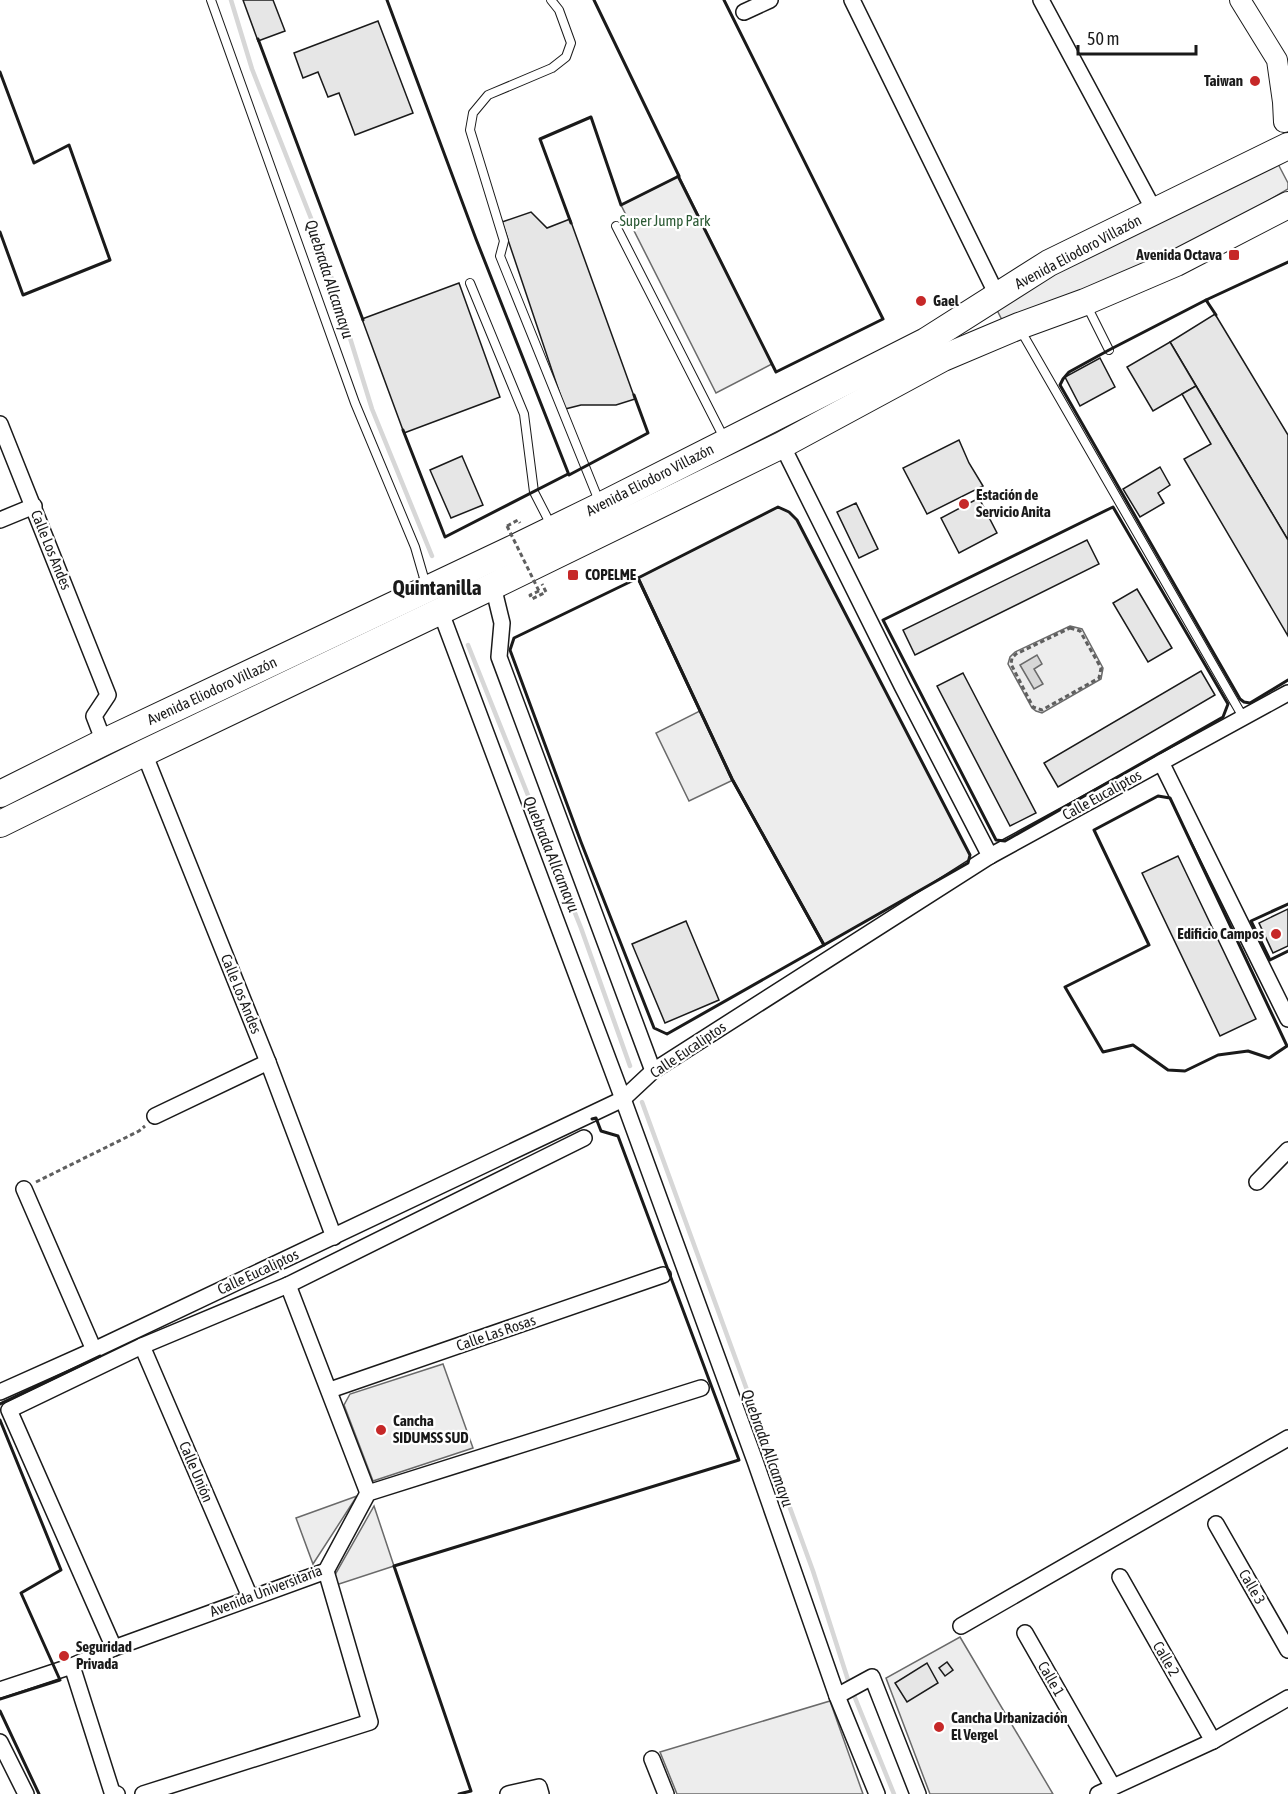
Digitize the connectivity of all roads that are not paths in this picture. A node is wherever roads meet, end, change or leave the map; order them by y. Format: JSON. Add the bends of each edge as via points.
{"nodes":[{"id":1,"x":211,"y":0,"type":"edge"},
{"id":2,"x":551,"y":0,"type":"edge"},
{"id":3,"x":770,"y":0,"type":"edge"},
{"id":4,"x":852,"y":0,"type":"edge"},
{"id":5,"x":1041,"y":0,"type":"edge"},
{"id":6,"x":1240,"y":0,"type":"edge"},
{"id":7,"x":744,"y":12,"type":"dead end"},
{"id":8,"x":1282,"y":64,"type":"edge"},
{"id":9,"x":1286,"y":138,"type":"edge"},
{"id":10,"x":1288,"y":205,"type":"edge"},
{"id":11,"x":1155,"y":212,"type":"junction"},
{"id":12,"x":616,"y":226,"type":"dead end"},
{"id":13,"x":470,"y":283,"type":"dead end"},
{"id":14,"x":998,"y":295,"type":"junction"},
{"id":15,"x":1085,"y":302,"type":"junction"},
{"id":16,"x":1019,"y":326,"type":"junction"},
{"id":17,"x":1109,"y":350,"type":"dead end"},
{"id":18,"x":0,"y":424,"type":"edge"},
{"id":19,"x":726,"y":442,"type":"junction"},
{"id":20,"x":782,"y":445,"type":"junction"},
{"id":21,"x":34,"y":506,"type":"junction"},
{"id":22,"x":600,"y":506,"type":"junction"},
{"id":23,"x":0,"y":520,"type":"edge"},
{"id":24,"x":552,"y":528,"type":"junction"},
{"id":25,"x":493,"y":586,"type":"junction"},
{"id":26,"x":433,"y":600,"type":"junction"},
{"id":27,"x":1288,"y":693,"type":"edge"},
{"id":28,"x":1243,"y":717,"type":"junction"},
{"id":29,"x":104,"y":742,"type":"junction"},
{"id":30,"x":144,"y":753,"type":"junction"},
{"id":31,"x":1161,"y":762,"type":"junction"},
{"id":32,"x":0,"y":794,"type":"edge"},
{"id":33,"x":0,"y":824,"type":"edge"},
{"id":34,"x":990,"y":856,"type":"junction"},
{"id":35,"x":1288,"y":1019,"type":"edge"},
{"id":36,"x":268,"y":1062,"type":"junction"},
{"id":37,"x":653,"y":1071,"type":"junction"},
{"id":38,"x":623,"y":1099,"type":"junction"},
{"id":39,"x":155,"y":1116,"type":"road end"},
{"id":40,"x":584,"y":1137,"type":"dead end"},
{"id":41,"x":1288,"y":1150,"type":"edge"},
{"id":42,"x":1257,"y":1182,"type":"dead end"},
{"id":43,"x":24,"y":1188,"type":"road end"},
{"id":44,"x":334,"y":1236,"type":"junction"},
{"id":45,"x":663,"y":1275,"type":"dead end"},
{"id":46,"x":288,"y":1285,"type":"junction"},
{"id":47,"x":142,"y":1346,"type":"junction"},
{"id":48,"x":94,"y":1350,"type":"junction"},
{"id":49,"x":701,"y":1388,"type":"dead end"},
{"id":50,"x":330,"y":1390,"type":"junction"},
{"id":51,"x":0,"y":1392,"type":"edge"},
{"id":52,"x":1288,"y":1438,"type":"edge"},
{"id":53,"x":368,"y":1493,"type":"junction"},
{"id":54,"x":1216,"y":1524,"type":"dead end"},
{"id":55,"x":326,"y":1571,"type":"junction"},
{"id":56,"x":1120,"y":1577,"type":"dead end"},
{"id":57,"x":250,"y":1597,"type":"junction"},
{"id":58,"x":961,"y":1626,"type":"dead end"},
{"id":59,"x":1025,"y":1633,"type":"dead end"},
{"id":60,"x":114,"y":1648,"type":"junction"},
{"id":61,"x":1288,"y":1650,"type":"edge"},
{"id":62,"x":72,"y":1666,"type":"junction"},
{"id":63,"x":0,"y":1690,"type":"edge"},
{"id":64,"x":841,"y":1695,"type":"junction"},
{"id":65,"x":1288,"y":1698,"type":"edge"},
{"id":66,"x":1213,"y":1741,"type":"junction"},
{"id":67,"x":0,"y":1742,"type":"edge"},
{"id":68,"x":652,"y":1760,"type":"dead end"},
{"id":69,"x":1113,"y":1787,"type":"junction"},
{"id":70,"x":26,"y":1794,"type":"edge"},
{"id":71,"x":117,"y":1794,"type":"edge"},
{"id":72,"x":143,"y":1794,"type":"edge"},
{"id":73,"x":507,"y":1794,"type":"edge"},
{"id":74,"x":542,"y":1794,"type":"edge"},
{"id":75,"x":666,"y":1794,"type":"edge"},
{"id":76,"x":877,"y":1794,"type":"edge"},
{"id":77,"x":918,"y":1794,"type":"edge"},
{"id":78,"x":1098,"y":1794,"type":"edge"}],
"edges":[{"from":1,"to":26,"type":"lane","via":[[355,403]]},
{"from":2,"to":22,"type":"lane","via":[[571,43],[566,57],[552,68],[488,94],[473,113],[470,130],[504,241],[501,256]]},
{"from":3,"to":7,"type":"street"},
{"from":4,"to":14,"type":"street"},
{"from":5,"to":11,"type":"street"},
{"from":6,"to":8,"type":"main road"},
{"from":8,"to":9,"type":"main road"},
{"from":9,"to":11,"type":"highway","name":"Avenida Eliodoro Villazón"},
{"from":10,"to":15,"type":"highway","name":"Avenida Eliodoro Villazón","via":[[1176,263]]},
{"from":11,"to":14,"type":"highway","name":"Avenida Eliodoro Villazón","via":[[1049,263]]},
{"from":12,"to":19,"type":"lane"},
{"from":13,"to":24,"type":"lane","via":[[524,414],[534,492]]},
{"from":14,"to":19,"type":"highway","name":"Avenida Eliodoro Villazón","via":[[926,340]]},
{"from":15,"to":16,"type":"highway","name":"Avenida Eliodoro Villazón"},
{"from":15,"to":17,"type":"lane"},
{"from":16,"to":20,"type":"highway","name":"Avenida Eliodoro Villazón","via":[[943,358]]},
{"from":16,"to":28,"type":"lane"},
{"from":18,"to":21,"type":"street","name":"Calle Los Andes"},
{"from":19,"to":22,"type":"highway","name":"Avenida Eliodoro Villazón"},
{"from":20,"to":25,"type":"highway","name":"Avenida Eliodoro Villazón"},
{"from":20,"to":34,"type":"street"},
{"from":21,"to":23,"type":"street"},
{"from":21,"to":29,"type":"street","name":"Calle Los Andes","via":[[108,695],[94,716]]},
{"from":22,"to":24,"type":"highway","name":"Avenida Eliodoro Villazón"},
{"from":24,"to":26,"type":"highway","name":"Avenida Eliodoro Villazón"},
{"from":25,"to":26,"type":"highway","name":"Avenida Eliodoro Villazón"},
{"from":25,"to":37,"type":"street","via":[[502,623],[500,657]]},
{"from":26,"to":29,"type":"highway","name":"Avenida Eliodoro Villazón"},
{"from":26,"to":30,"type":"highway","name":"Avenida Eliodoro Villazón"},
{"from":26,"to":38,"type":"street"},
{"from":27,"to":28,"type":"street","name":"Calle Eucaliptos"},
{"from":28,"to":31,"type":"street","name":"Calle Eucaliptos"},
{"from":29,"to":32,"type":"highway","name":"Avenida Eliodoro Villazón"},
{"from":30,"to":33,"type":"highway","name":"Avenida Eliodoro Villazón"},
{"from":30,"to":36,"type":"street","name":"Calle Los Andes"},
{"from":31,"to":34,"type":"street","name":"Calle Eucaliptos"},
{"from":31,"to":35,"type":"street"},
{"from":34,"to":37,"type":"street","name":"Calle Eucaliptos"},
{"from":36,"to":39,"type":"street"},
{"from":36,"to":44,"type":"street","name":"Calle Los Andes"},
{"from":37,"to":38,"type":"street","name":"Calle Eucaliptos"},
{"from":38,"to":44,"type":"street","name":"Calle Eucaliptos"},
{"from":38,"to":64,"type":"street"},
{"from":40,"to":46,"type":"street","name":"Calle Eucaliptos"},
{"from":41,"to":42,"type":"street"},
{"from":43,"to":48,"type":"street"},
{"from":44,"to":48,"type":"street","name":"Calle Eucaliptos"},
{"from":45,"to":50,"type":"street","name":"Calle Las Rosas"},
{"from":46,"to":47,"type":"street","name":"Calle Eucaliptos"},
{"from":46,"to":50,"type":"street"},
{"from":47,"to":57,"type":"street","name":"Calle Unión"},
{"from":47,"to":60,"type":"street","name":"Calle Eucaliptos","via":[[9,1410]]},
{"from":48,"to":51,"type":"street","name":"Calle Eucaliptos"},
{"from":49,"to":53,"type":"street"},
{"from":50,"to":53,"type":"street"},
{"from":52,"to":58,"type":"street"},
{"from":53,"to":55,"type":"street","name":"Avenida Universitaria"},
{"from":54,"to":61,"type":"street","name":"Calle 3"},
{"from":55,"to":57,"type":"street","name":"Avenida Universitaria"},
{"from":55,"to":72,"type":"street","via":[[370,1722]]},
{"from":56,"to":66,"type":"street","name":"Calle 2"},
{"from":57,"to":60,"type":"street","name":"Avenida Universitaria"},
{"from":59,"to":69,"type":"street","name":"Calle 1"},
{"from":60,"to":62,"type":"street","name":"Avenida Universitaria"},
{"from":62,"to":63,"type":"street","name":"Avenida Universitaria"},
{"from":62,"to":71,"type":"street","via":[[112,1792]]},
{"from":64,"to":76,"type":"street"},
{"from":64,"to":77,"type":"street","via":[[873,1677]]},
{"from":65,"to":66,"type":"street"},
{"from":66,"to":69,"type":"street"},
{"from":67,"to":70,"type":"street"},
{"from":68,"to":75,"type":"street"},
{"from":69,"to":78,"type":"street"},
{"from":73,"to":74,"type":"street","via":[[539,1787]]}]}
